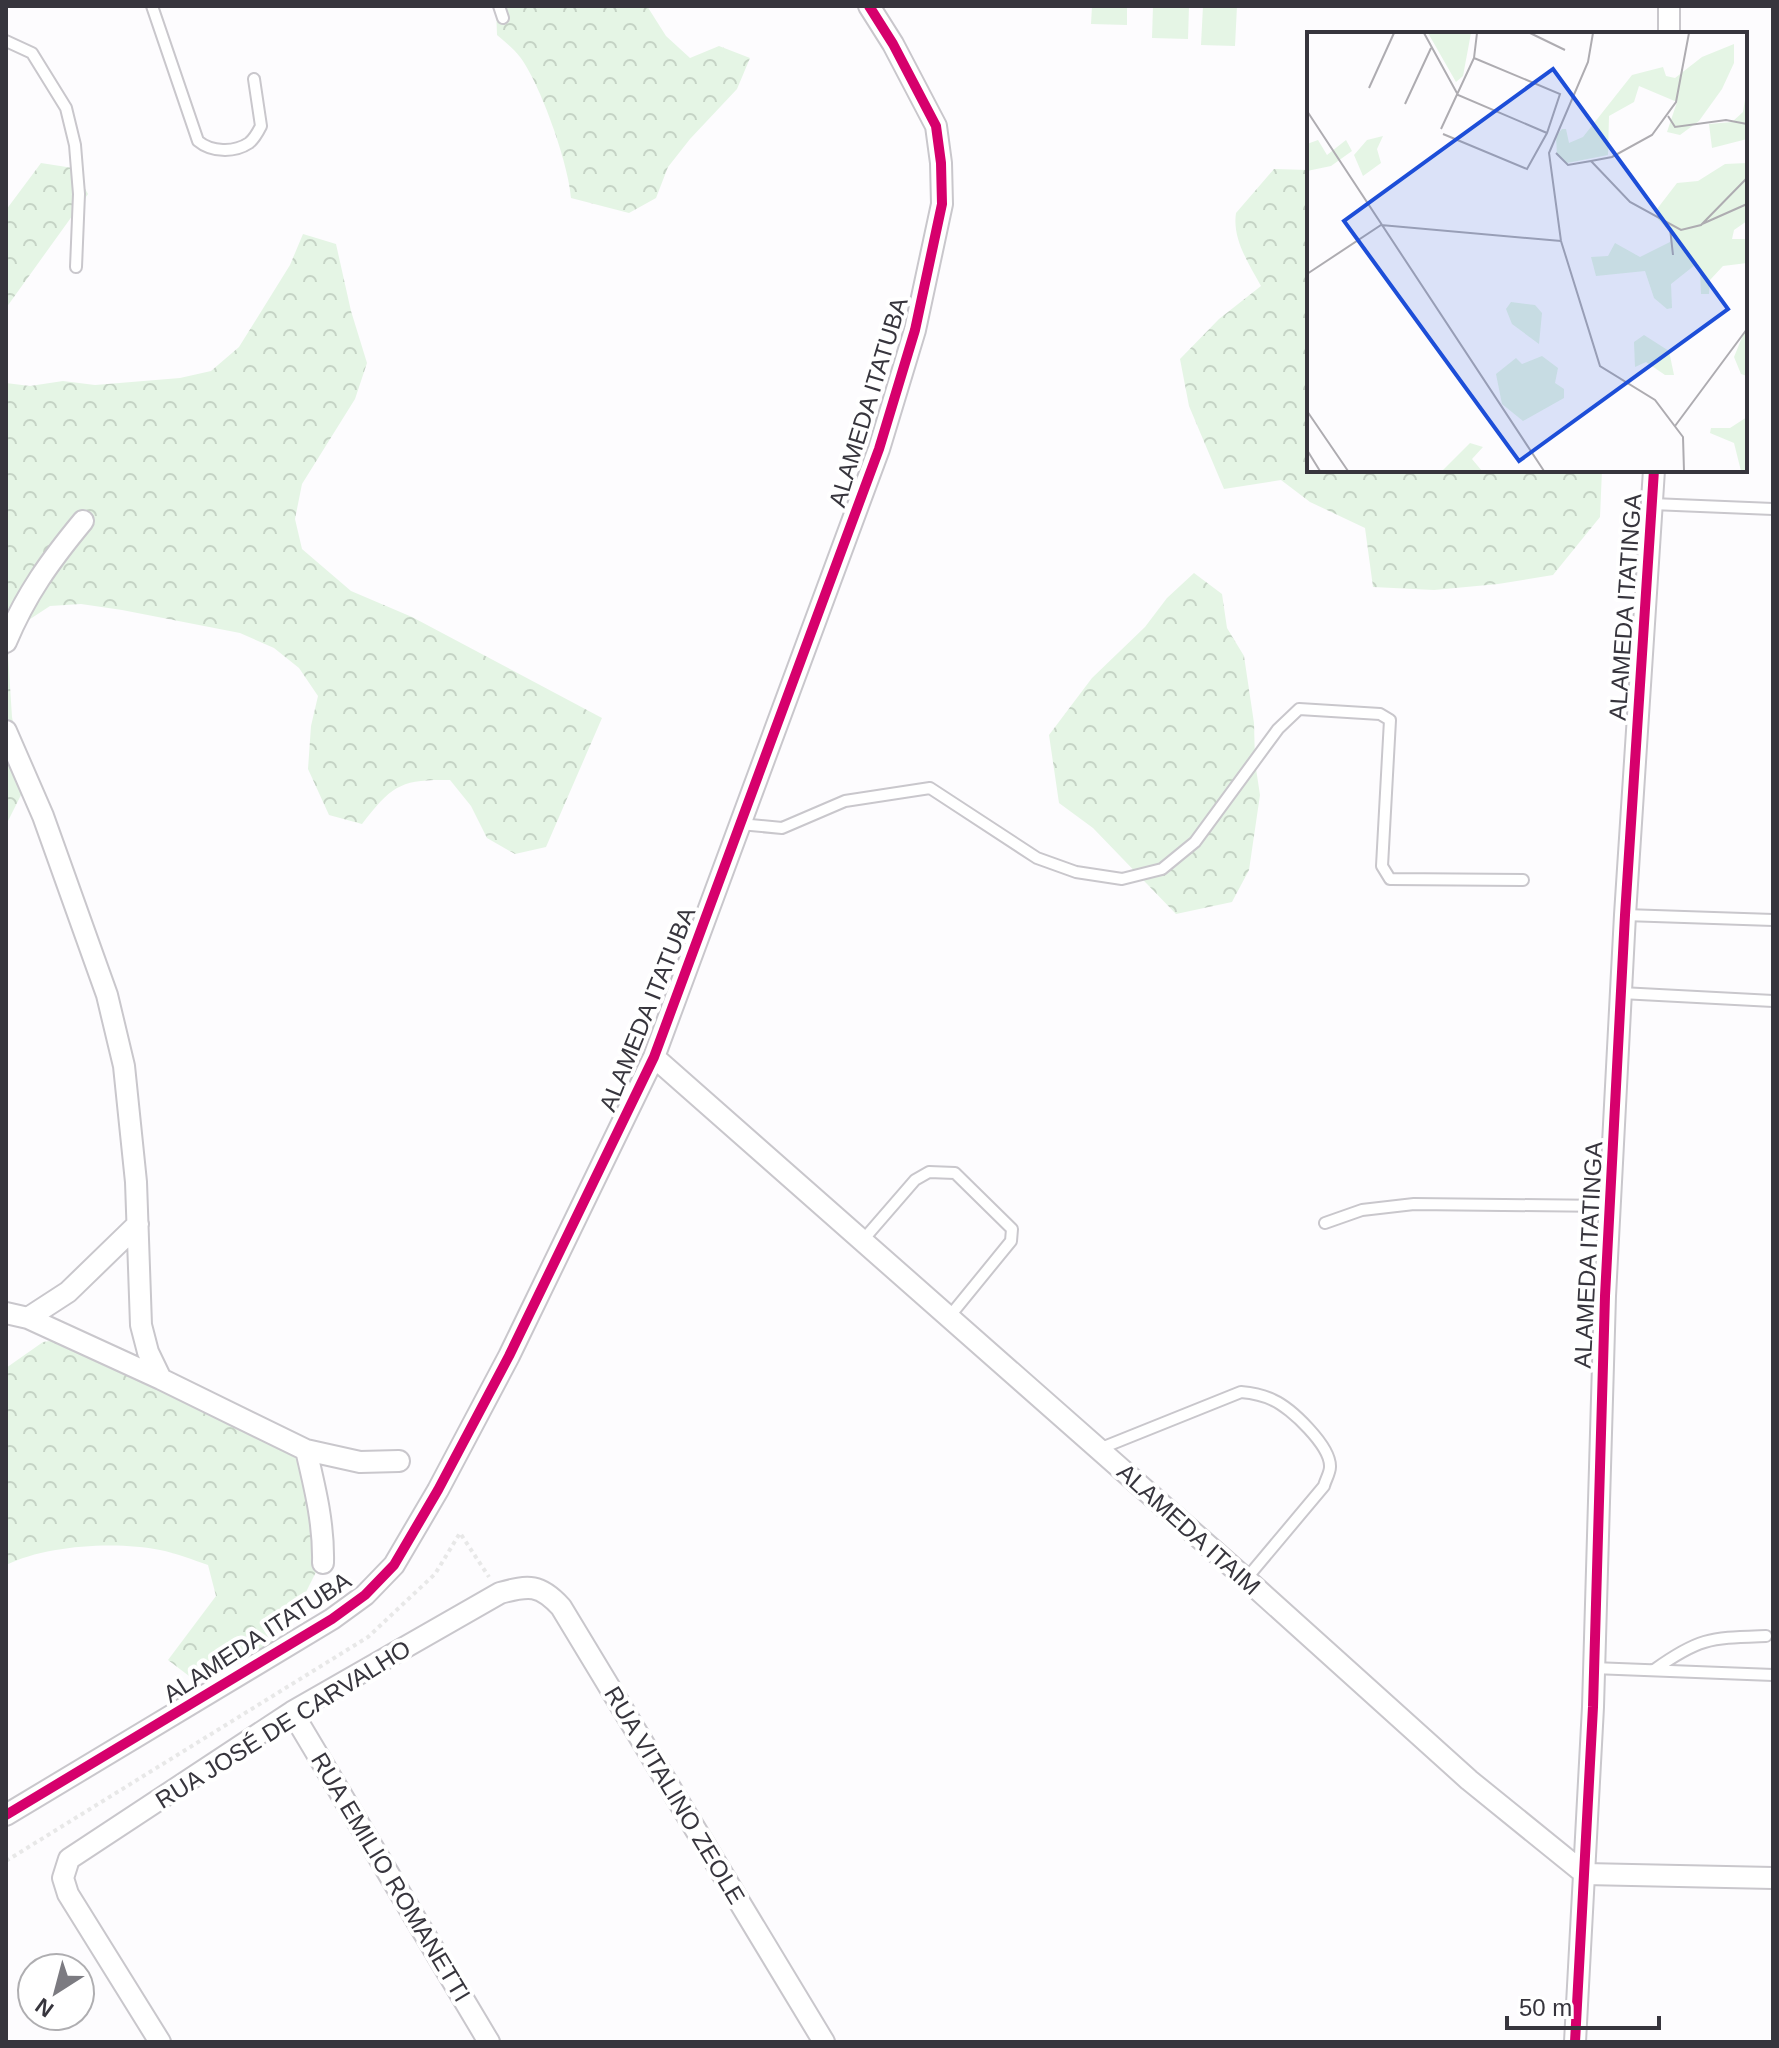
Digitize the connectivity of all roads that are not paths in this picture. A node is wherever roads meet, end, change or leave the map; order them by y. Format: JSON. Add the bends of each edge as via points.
{"nodes":[{"id":1,"x":152,"y":6,"type":"edge"},
{"id":2,"x":499,"y":6,"type":"edge"},
{"id":3,"x":869,"y":6,"type":"edge"},
{"id":4,"x":1669,"y":6,"type":"edge"},
{"id":5,"x":503,"y":18,"type":"dead end"},
{"id":6,"x":1669,"y":32,"type":"edge"},
{"id":7,"x":6,"y":41,"type":"edge"},
{"id":8,"x":254,"y":79,"type":"dead end"},
{"id":9,"x":76,"y":267,"type":"dead end"},
{"id":10,"x":1654,"y":472,"type":"edge"},
{"id":11,"x":1652,"y":504,"type":"junction"},
{"id":12,"x":1773,"y":509,"type":"edge"},
{"id":13,"x":83,"y":521,"type":"dead end"},
{"id":14,"x":6,"y":642,"type":"edge"},
{"id":15,"x":6,"y":731,"type":"edge"},
{"id":16,"x":740,"y":824,"type":"junction"},
{"id":17,"x":1523,"y":880,"type":"dead end"},
{"id":18,"x":1625,"y":915,"type":"junction"},
{"id":19,"x":1773,"y":920,"type":"edge"},
{"id":20,"x":1621,"y":993,"type":"junction"},
{"id":21,"x":1773,"y":1001,"type":"edge"},
{"id":22,"x":654,"y":1057,"type":"junction"},
{"id":23,"x":1610,"y":1206,"type":"junction"},
{"id":24,"x":1325,"y":1223,"type":"dead end"},
{"id":25,"x":138,"y":1224,"type":"junction"},
{"id":26,"x":863,"y":1240,"type":"junction"},
{"id":27,"x":6,"y":1313,"type":"edge"},
{"id":28,"x":949,"y":1317,"type":"junction"},
{"id":29,"x":28,"y":1318,"type":"junction"},
{"id":30,"x":161,"y":1379,"type":"junction"},
{"id":31,"x":1099,"y":1449,"type":"junction"},
{"id":32,"x":306,"y":1450,"type":"junction"},
{"id":33,"x":399,"y":1461,"type":"dead end"},
{"id":34,"x":323,"y":1563,"type":"dead end"},
{"id":35,"x":1246,"y":1579,"type":"junction"},
{"id":36,"x":500,"y":1593,"type":"joint"},
{"id":37,"x":1766,"y":1636,"type":"dead end"},
{"id":38,"x":1593,"y":1668,"type":"junction"},
{"id":39,"x":1654,"y":1670,"type":"junction"},
{"id":40,"x":1773,"y":1675,"type":"edge"},
{"id":41,"x":292,"y":1712,"type":"junction"},
{"id":42,"x":6,"y":1815,"type":"edge"},
{"id":43,"x":1585,"y":1874,"type":"junction"},
{"id":44,"x":1773,"y":1878,"type":"edge"},
{"id":45,"x":160,"y":2042,"type":"edge"},
{"id":46,"x":489,"y":2042,"type":"edge"},
{"id":47,"x":824,"y":2042,"type":"edge"},
{"id":48,"x":1575,"y":2042,"type":"edge"}],
"edges":[{"from":1,"to":8,"type":"lane","via":[[198,141],[206,148],[237,148],[251,142],[261,126]]},
{"from":2,"to":5,"type":"lane"},
{"from":3,"to":16,"type":"street","name":"ALAMEDA ITATUBA","via":[[936,126],[942,204],[915,330],[879,449]]},
{"from":4,"to":6,"type":"street"},
{"from":7,"to":9,"type":"lane","via":[[32,53],[66,108],[79,194]]},
{"from":10,"to":11,"type":"street","name":"ALAMEDA ITATINGA"},
{"from":11,"to":12,"type":"lane"},
{"from":11,"to":18,"type":"street","name":"ALAMEDA ITATINGA"},
{"from":13,"to":14,"type":"street","via":[[24,601]]},
{"from":15,"to":25,"type":"street","via":[[43,816],[107,995],[124,1066]]},
{"from":16,"to":17,"type":"lane","via":[[782,828],[845,801],[930,788],[1037,858],[1076,872],[1122,879],[1162,869],[1195,842],[1278,729],[1299,709],[1380,714],[1390,720],[1382,866],[1390,879]]},
{"from":16,"to":22,"type":"street","name":"ALAMEDA ITATUBA"},
{"from":18,"to":19,"type":"lane"},
{"from":18,"to":20,"type":"street","name":"ALAMEDA ITATINGA"},
{"from":20,"to":21,"type":"lane"},
{"from":20,"to":23,"type":"street","name":"ALAMEDA ITATINGA"},
{"from":22,"to":26,"type":"street","name":"ALAMEDA ITAIM"},
{"from":22,"to":42,"type":"street","name":"ALAMEDA ITATUBA","via":[[502,1369],[394,1565],[332,1619]]},
{"from":23,"to":24,"type":"lane","via":[[1414,1204],[1362,1210]]},
{"from":23,"to":38,"type":"street","name":"ALAMEDA ITATINGA"},
{"from":25,"to":29,"type":"street","via":[[68,1292]]},
{"from":25,"to":30,"type":"street","via":[[141,1325]]},
{"from":26,"to":28,"type":"street","name":"ALAMEDA ITAIM"},
{"from":26,"to":28,"type":"lane","via":[[915,1180],[929,1172],[955,1173],[1012,1229],[1011,1241]]},
{"from":27,"to":29,"type":"street"},
{"from":28,"to":31,"type":"street","name":"ALAMEDA ITAIM"},
{"from":29,"to":30,"type":"street"},
{"from":30,"to":32,"type":"street"},
{"from":31,"to":35,"type":"street","name":"ALAMEDA ITAIM"},
{"from":31,"to":35,"type":"lane","via":[[1241,1392],[1275,1401],[1293,1415],[1326,1450],[1330,1468],[1324,1486]]},
{"from":32,"to":33,"type":"street","via":[[360,1462]]},
{"from":32,"to":34,"type":"street","via":[[324,1538]]},
{"from":35,"to":43,"type":"street","name":"ALAMEDA ITAIM","via":[[1469,1780]]},
{"from":36,"to":41,"type":"street","name":"RUA JOSÉ DE CARVALHO"},
{"from":36,"to":47,"type":"street","name":"RUA VITALINO ZEOLE","via":[[531,1587],[547,1592],[561,1607]]},
{"from":37,"to":39,"type":"lane","via":[[1715,1637]]},
{"from":38,"to":39,"type":"lane"},
{"from":38,"to":43,"type":"street","name":"ALAMEDA ITATINGA"},
{"from":39,"to":40,"type":"lane"},
{"from":41,"to":45,"type":"street","name":"RUA JOSÉ DE CARVALHO","via":[[69,1859],[63,1878],[68,1894]]},
{"from":41,"to":46,"type":"street","name":"RUA EMILIO ROMANETTI"},
{"from":43,"to":44,"type":"street"},
{"from":43,"to":48,"type":"street","name":"ALAMEDA ITATINGA"}]}
